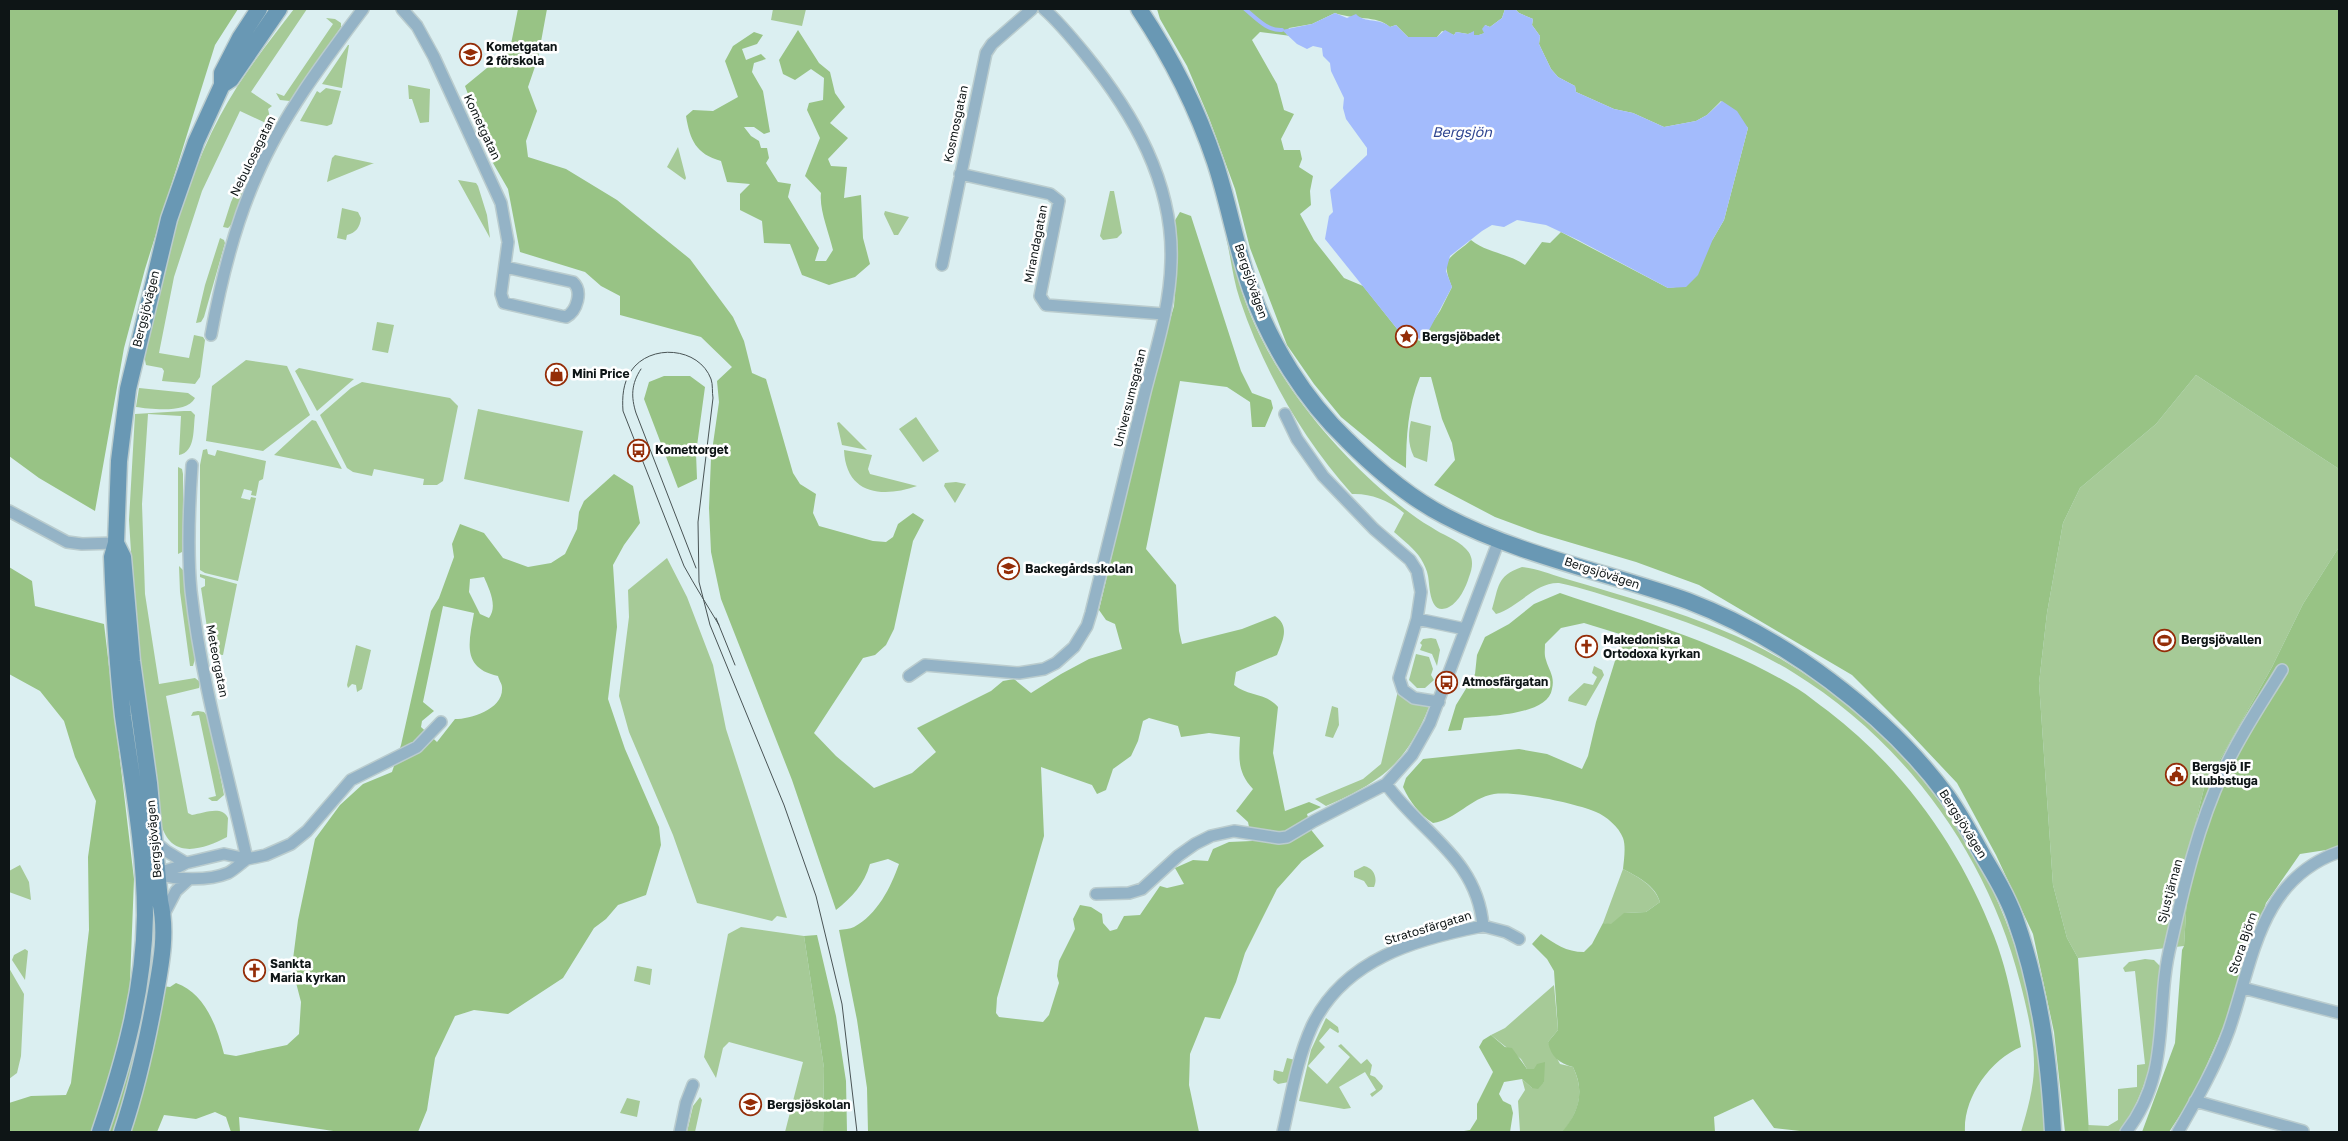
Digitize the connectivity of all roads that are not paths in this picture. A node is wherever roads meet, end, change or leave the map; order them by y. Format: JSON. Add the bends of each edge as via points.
{"nodes":[{"id":1,"x":259,"y":9,"type":"edge"},
{"id":2,"x":279,"y":9,"type":"edge"},
{"id":3,"x":363,"y":9,"type":"edge"},
{"id":4,"x":402,"y":9,"type":"edge"},
{"id":5,"x":1032,"y":9,"type":"edge"},
{"id":6,"x":1044,"y":9,"type":"edge"},
{"id":7,"x":1139,"y":9,"type":"edge"},
{"id":8,"x":222,"y":85,"type":"junction"},
{"id":9,"x":960,"y":174,"type":"junction"},
{"id":10,"x":942,"y":265,"type":"dead end"},
{"id":11,"x":505,"y":267,"type":"junction"},
{"id":12,"x":1164,"y":314,"type":"junction"},
{"id":13,"x":211,"y":335,"type":"dead end"},
{"id":14,"x":1285,"y":414,"type":"dead end"},
{"id":15,"x":192,"y":465,"type":"dead end"},
{"id":16,"x":9,"y":511,"type":"edge"},
{"id":17,"x":1499,"y":540,"type":"junction"},
{"id":18,"x":116,"y":543,"type":"junction"},
{"id":19,"x":1417,"y":619,"type":"junction"},
{"id":20,"x":1465,"y":629,"type":"junction"},
{"id":21,"x":2282,"y":670,"type":"dead end"},
{"id":22,"x":909,"y":676,"type":"dead end"},
{"id":23,"x":1440,"y":702,"type":"junction"},
{"id":24,"x":441,"y":722,"type":"dead end"},
{"id":25,"x":1386,"y":784,"type":"junction"},
{"id":26,"x":156,"y":842,"type":"junction"},
{"id":27,"x":2339,"y":852,"type":"edge"},
{"id":28,"x":247,"y":859,"type":"junction"},
{"id":29,"x":186,"y":863,"type":"junction"},
{"id":30,"x":150,"y":875,"type":"junction"},
{"id":31,"x":188,"y":880,"type":"junction"},
{"id":32,"x":1096,"y":894,"type":"dead end"},
{"id":33,"x":163,"y":916,"type":"junction"},
{"id":34,"x":1482,"y":926,"type":"junction"},
{"id":35,"x":1519,"y":939,"type":"dead end"},
{"id":36,"x":2243,"y":988,"type":"junction"},
{"id":37,"x":2339,"y":1013,"type":"edge"},
{"id":38,"x":693,"y":1085,"type":"dead end"},
{"id":39,"x":2196,"y":1101,"type":"junction"},
{"id":40,"x":2302,"y":1131,"type":"edge"},
{"id":41,"x":100,"y":1132,"type":"edge"},
{"id":42,"x":122,"y":1132,"type":"edge"},
{"id":43,"x":680,"y":1132,"type":"edge"},
{"id":44,"x":1283,"y":1132,"type":"edge"},
{"id":45,"x":2053,"y":1132,"type":"edge"},
{"id":46,"x":2126,"y":1132,"type":"edge"},
{"id":47,"x":2178,"y":1132,"type":"edge"}],
"edges":[{"from":1,"to":8,"type":"street","name":"Bergsjövägen","via":[[222,73]]},
{"from":2,"to":8,"type":"street","name":"Bergsjövägen","via":[[231,79]]},
{"from":3,"to":13,"type":"street","name":"Nebulosagatan","via":[[295,105],[258,172],[236,227]]},
{"from":4,"to":11,"type":"street","name":"Kometgatan","via":[[417,26],[434,57],[501,203],[508,242]]},
{"from":5,"to":9,"type":"street","name":"Kosmosgatan","via":[[986,53]]},
{"from":6,"to":12,"type":"street","name":"Universumsgatan","via":[[1106,79],[1127,110],[1150,156],[1166,209],[1170,237],[1171,262]]},
{"from":7,"to":17,"type":"street","name":"Bergsjövägen","via":[[1168,54],[1192,104],[1215,162],[1250,288],[1263,320],[1304,390],[1346,439],[1396,484],[1442,514]]},
{"from":8,"to":18,"type":"street","name":"Bergsjövägen","via":[[196,142],[169,219],[136,350],[120,451]]},
{"from":9,"to":10,"type":"street","name":"Kosmosgatan"},
{"from":9,"to":12,"type":"street","name":"Mirandagatan","via":[[1050,194],[1059,201],[1040,296],[1046,305]]},
{"from":11,"to":11,"type":"street","via":[[501,294],[504,303],[566,317],[574,309],[579,293],[573,282]]},
{"from":12,"to":22,"type":"street","name":"Universumsgatan","via":[[1091,613],[1082,637],[1056,663],[1033,672],[926,665]]},
{"from":14,"to":19,"type":"street","via":[[1297,439],[1323,476],[1374,529],[1410,560],[1417,571],[1421,592]]},
{"from":15,"to":28,"type":"street","name":"Meteorgatan","via":[[188,508],[196,624],[207,688]]},
{"from":16,"to":18,"type":"street","via":[[68,542]]},
{"from":17,"to":20,"type":"street"},
{"from":17,"to":45,"type":"street","name":"Bergsjövägen","via":[[1690,602],[1734,622],[1848,694],[1910,753],[1946,796],[2002,890],[2014,917],[2030,966],[2044,1028]]},
{"from":18,"to":26,"type":"street","name":"Bergsjövägen","via":[[123,557],[132,660]]},
{"from":18,"to":30,"type":"street","name":"Bergsjövägen","via":[[112,557],[118,668]]},
{"from":19,"to":20,"type":"street"},
{"from":19,"to":23,"type":"street","via":[[1399,678],[1404,690],[1414,698]]},
{"from":20,"to":23,"type":"street"},
{"from":21,"to":46,"type":"street","name":"Sjustjärnan","via":[[2223,770],[2210,805],[2170,945],[2158,1060],[2149,1091]]},
{"from":23,"to":25,"type":"street","via":[[1412,755]]},
{"from":24,"to":28,"type":"street","via":[[417,747],[351,780],[307,831],[291,844]]},
{"from":25,"to":32,"type":"street","via":[[1287,837],[1234,831],[1211,836],[1178,856],[1142,889],[1129,893]]},
{"from":25,"to":34,"type":"street","name":"Stratosfärgatan","via":[[1453,854],[1479,904]]},
{"from":26,"to":29,"type":"street"},
{"from":26,"to":30,"type":"street","name":"Bergsjövägen"},
{"from":27,"to":36,"type":"street","name":"Stora Björn","via":[[2302,872],[2273,904]]},
{"from":28,"to":29,"type":"street","via":[[224,854]]},
{"from":28,"to":31,"type":"street","via":[[227,873]]},
{"from":29,"to":30,"type":"street"},
{"from":30,"to":31,"type":"street"},
{"from":30,"to":33,"type":"street","name":"Bergsjövägen"},
{"from":30,"to":41,"type":"street","name":"Bergsjövägen","via":[[138,994],[128,1043]]},
{"from":31,"to":33,"type":"street","via":[[176,891]]},
{"from":33,"to":42,"type":"street","name":"Bergsjövägen","via":[[161,967],[146,1048]]},
{"from":34,"to":35,"type":"street","name":"Stratosfärgatan"},
{"from":34,"to":44,"type":"street","name":"Stratosfärgatan","via":[[1396,950],[1369,962],[1337,990],[1313,1024],[1302,1052]]},
{"from":36,"to":37,"type":"street","name":"Stora Björn"},
{"from":36,"to":39,"type":"street","name":"Stora Björn","via":[[2223,1045]]},
{"from":38,"to":43,"type":"street"},
{"from":39,"to":40,"type":"street"},
{"from":39,"to":47,"type":"street","name":"Stora Björn"}]}
